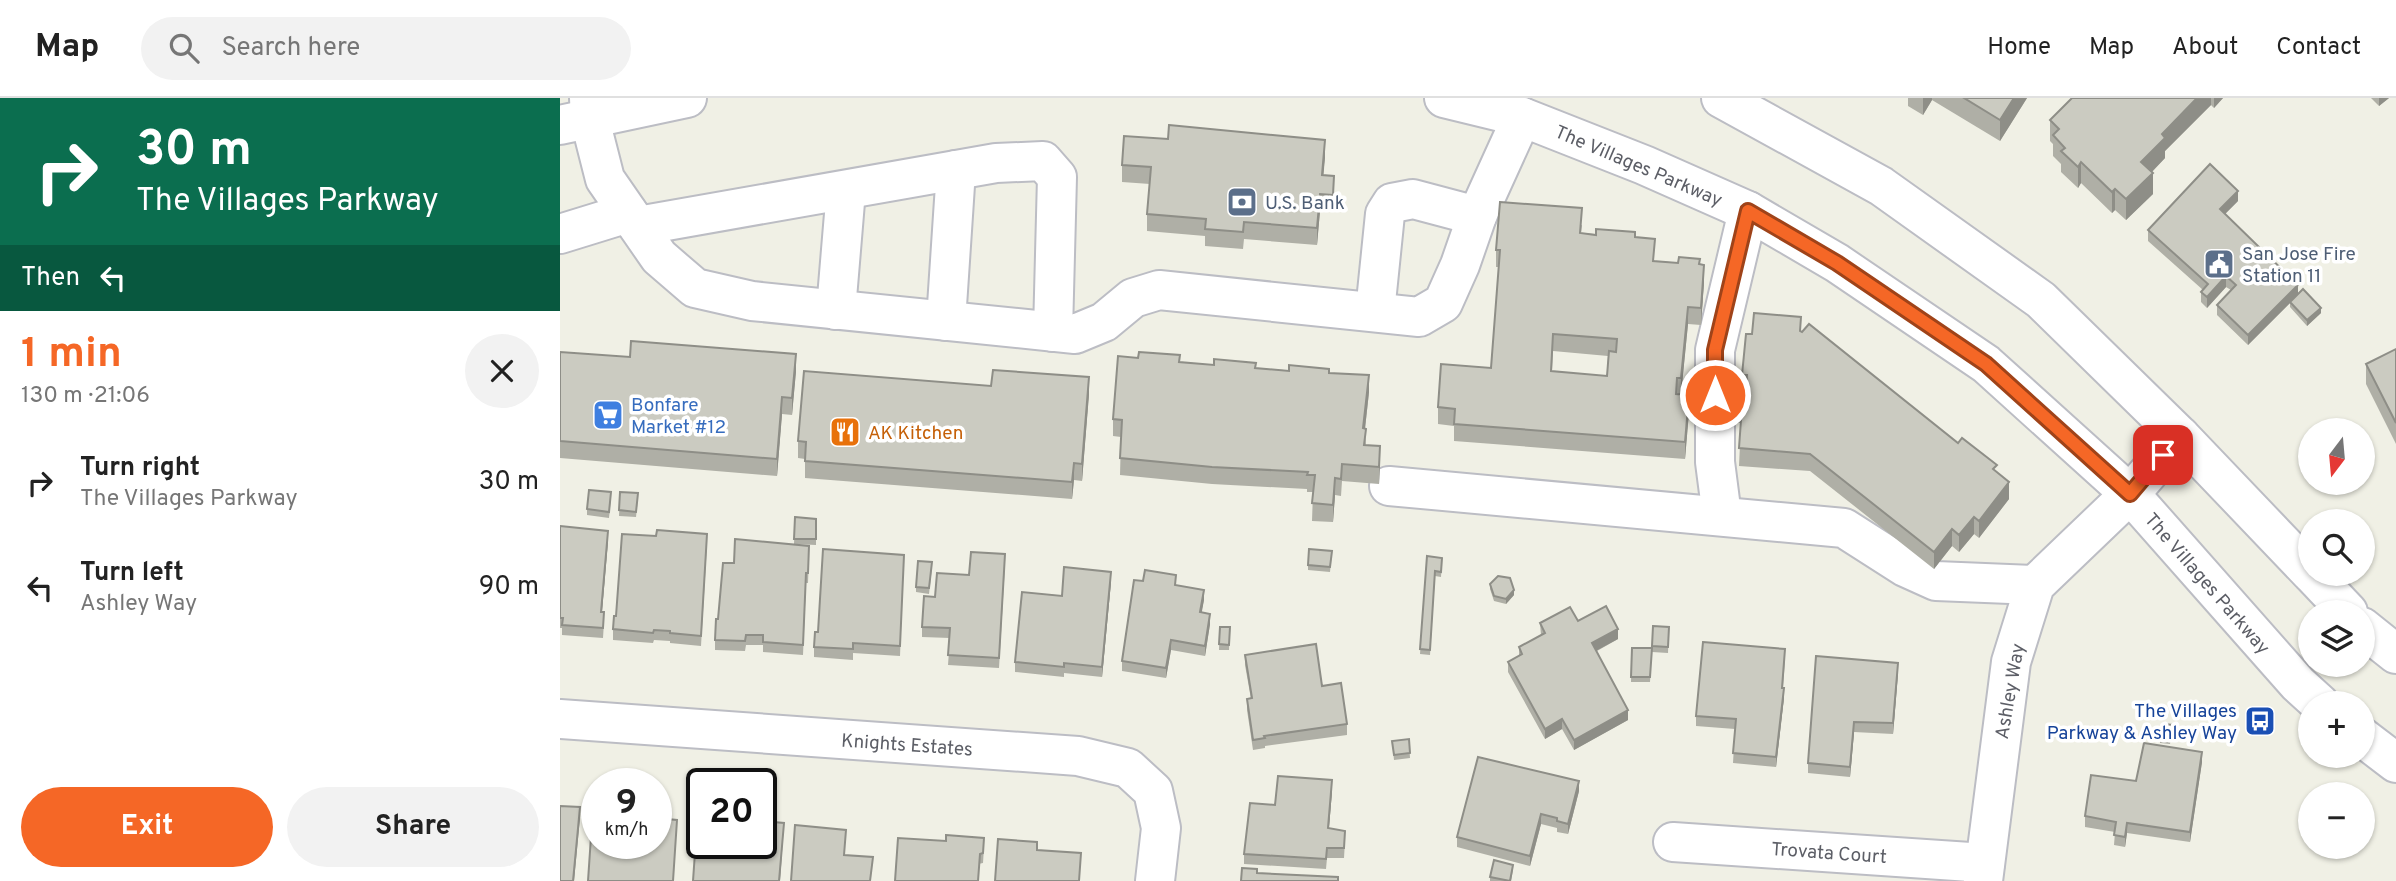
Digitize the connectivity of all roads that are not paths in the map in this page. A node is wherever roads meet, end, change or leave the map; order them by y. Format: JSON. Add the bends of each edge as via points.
{"nodes":[{"id":1,"x":687,"y":98,"type":"edge"},
{"id":2,"x":1444,"y":98,"type":"edge"},
{"id":3,"x":1721,"y":98,"type":"edge"},
{"id":4,"x":579,"y":114,"type":"edge"},
{"id":5,"x":1522,"y":117,"type":"junction"},
{"id":6,"x":956,"y":170,"type":"junction"},
{"id":7,"x":846,"y":190,"type":"junction"},
{"id":8,"x":1748,"y":211,"type":"junction"},
{"id":9,"x":1477,"y":216,"type":"junction"},
{"id":10,"x":633,"y":219,"type":"junction"},
{"id":11,"x":560,"y":234,"type":"edge"},
{"id":12,"x":836,"y":310,"type":"junction"},
{"id":13,"x":1375,"y":312,"type":"junction"},
{"id":14,"x":946,"y":321,"type":"junction"},
{"id":15,"x":1052,"y":332,"type":"junction"},
{"id":16,"x":2180,"y":436,"type":"junction"},
{"id":17,"x":1388,"y":486,"type":"dead end"},
{"id":18,"x":2130,"y":494,"type":"junction"},
{"id":19,"x":1721,"y":516,"type":"junction"},
{"id":20,"x":2298,"y":559,"type":"edge"},
{"id":21,"x":2035,"y":585,"type":"junction"},
{"id":22,"x":2323,"y":586,"type":"edge"},
{"id":23,"x":2337,"y":600,"type":"edge"},
{"id":24,"x":2375,"y":637,"type":"edge"},
{"id":25,"x":2396,"y":654,"type":"edge"},
{"id":26,"x":2306,"y":691,"type":"edge"},
{"id":27,"x":560,"y":719,"type":"edge"},
{"id":28,"x":2375,"y":747,"type":"edge"},
{"id":29,"x":2396,"y":763,"type":"edge"},
{"id":30,"x":1673,"y":842,"type":"dead end"},
{"id":31,"x":1984,"y":872,"type":"edge"},
{"id":32,"x":1155,"y":881,"type":"edge"}],
"edges":[{"from":1,"to":4,"type":"street"},
{"from":2,"to":5,"type":"street","name":"The Villages Parkway"},
{"from":3,"to":16,"type":"street","via":[[1881,186],[2041,300]]},
{"from":4,"to":10,"type":"street","via":[[605,178]]},
{"from":5,"to":8,"type":"street","name":"The Villages Parkway"},
{"from":5,"to":9,"type":"street"},
{"from":6,"to":7,"type":"street"},
{"from":6,"to":14,"type":"street"},
{"from":6,"to":15,"type":"street","via":[[1043,161],[1057,177]]},
{"from":7,"to":10,"type":"street"},
{"from":7,"to":12,"type":"street"},
{"from":8,"to":18,"type":"street","name":"The Villages Parkway","via":[[1837,263],[1986,364]]},
{"from":8,"to":19,"type":"street","via":[[1715,350],[1715,462]]},
{"from":9,"to":13,"type":"street","via":[[1443,303],[1419,317]]},
{"from":9,"to":13,"type":"street","via":[[1413,199],[1392,204],[1385,214]]},
{"from":10,"to":11,"type":"street"},
{"from":10,"to":12,"type":"street","via":[[659,257],[695,288],[752,301]]},
{"from":12,"to":14,"type":"street"},
{"from":13,"to":15,"type":"street","via":[[1159,290],[1133,298],[1104,322],[1075,334]]},
{"from":14,"to":15,"type":"street"},
{"from":16,"to":18,"type":"street","name":"Ashley Way"},
{"from":16,"to":20,"type":"street"},
{"from":17,"to":19,"type":"street"},
{"from":18,"to":21,"type":"street","name":"Ashley Way"},
{"from":18,"to":26,"type":"street","name":"The Villages Parkway"},
{"from":19,"to":21,"type":"street","via":[[1844,528],[1936,581]]},
{"from":21,"to":31,"type":"street","name":"Ashley Way","via":[[2011,662]]},
{"from":22,"to":23,"type":"street"},
{"from":24,"to":25,"type":"street"},
{"from":27,"to":32,"type":"street","name":"Knights Estates","via":[[1078,756],[1128,768],[1153,791],[1161,828]]},
{"from":28,"to":29,"type":"street"},
{"from":30,"to":31,"type":"street","name":"Trovata Court"}]}
